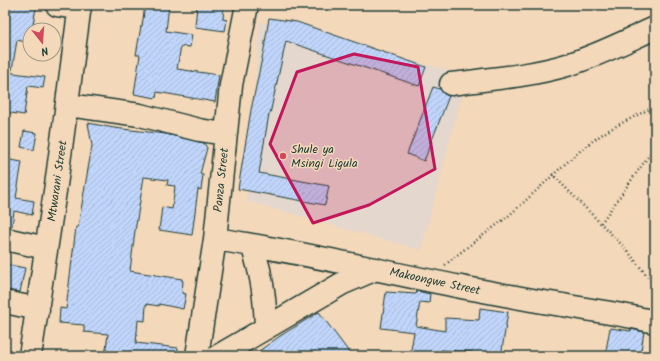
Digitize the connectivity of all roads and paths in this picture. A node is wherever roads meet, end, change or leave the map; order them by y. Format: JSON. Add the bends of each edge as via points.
{"nodes":[{"id":1,"x":57,"y":5,"type":"edge"},
{"id":2,"x":247,"y":5,"type":"edge"},
{"id":3,"x":80,"y":7,"type":"edge"},
{"id":4,"x":655,"y":28,"type":"edge"},
{"id":5,"x":451,"y":84,"type":"dead end"},
{"id":6,"x":68,"y":105,"type":"junction"},
{"id":7,"x":655,"y":106,"type":"edge"},
{"id":8,"x":225,"y":134,"type":"junction"},
{"id":9,"x":655,"y":147,"type":"edge"},
{"id":10,"x":552,"y":174,"type":"junction"},
{"id":11,"x":601,"y":224,"type":"junction"},
{"id":12,"x":5,"y":239,"type":"edge"},
{"id":13,"x":215,"y":239,"type":"junction"},
{"id":14,"x":252,"y":245,"type":"junction"},
{"id":15,"x":46,"y":248,"type":"junction"},
{"id":16,"x":376,"y":269,"type":"junction"},
{"id":17,"x":428,"y":280,"type":"junction"},
{"id":18,"x":655,"y":286,"type":"edge"},
{"id":19,"x":5,"y":302,"type":"edge"},
{"id":20,"x":38,"y":309,"type":"junction"},
{"id":21,"x":655,"y":322,"type":"edge"},
{"id":22,"x":266,"y":328,"type":"junction"},
{"id":23,"x":30,"y":356,"type":"edge"},
{"id":24,"x":197,"y":356,"type":"edge"},
{"id":25,"x":218,"y":356,"type":"edge"}],
"edges":[{"from":1,"to":3,"type":"street"},
{"from":2,"to":8,"type":"street","name":"Panza Street","via":[[231,85]]},
{"from":3,"to":6,"type":"street","name":"Mtwarani Street"},
{"from":4,"to":5,"type":"street","via":[[567,65]]},
{"from":6,"to":8,"type":"street","via":[[140,115]]},
{"from":6,"to":15,"type":"street","name":"Mtwarani Street"},
{"from":7,"to":10,"type":"path","via":[[593,140]]},
{"from":8,"to":13,"type":"street","name":"Panza Street"},
{"from":9,"to":11,"type":"path"},
{"from":10,"to":11,"type":"path"},
{"from":10,"to":17,"type":"path","via":[[508,216]]},
{"from":11,"to":18,"type":"path","via":[[626,249]]},
{"from":12,"to":15,"type":"street"},
{"from":13,"to":14,"type":"street","name":"Makoongwe Street"},
{"from":13,"to":24,"type":"street","name":"Panza Street"},
{"from":14,"to":16,"type":"street","name":"Makoongwe Street"},
{"from":14,"to":22,"type":"street","via":[[263,284]]},
{"from":15,"to":20,"type":"street","name":"Mtwarani Street"},
{"from":16,"to":17,"type":"street","name":"Makoongwe Street"},
{"from":16,"to":22,"type":"street","via":[[344,283]]},
{"from":17,"to":21,"type":"street","name":"Makoongwe Street"},
{"from":19,"to":20,"type":"street"},
{"from":20,"to":23,"type":"street","name":"Mtwarani Street"},
{"from":22,"to":25,"type":"street"}]}
